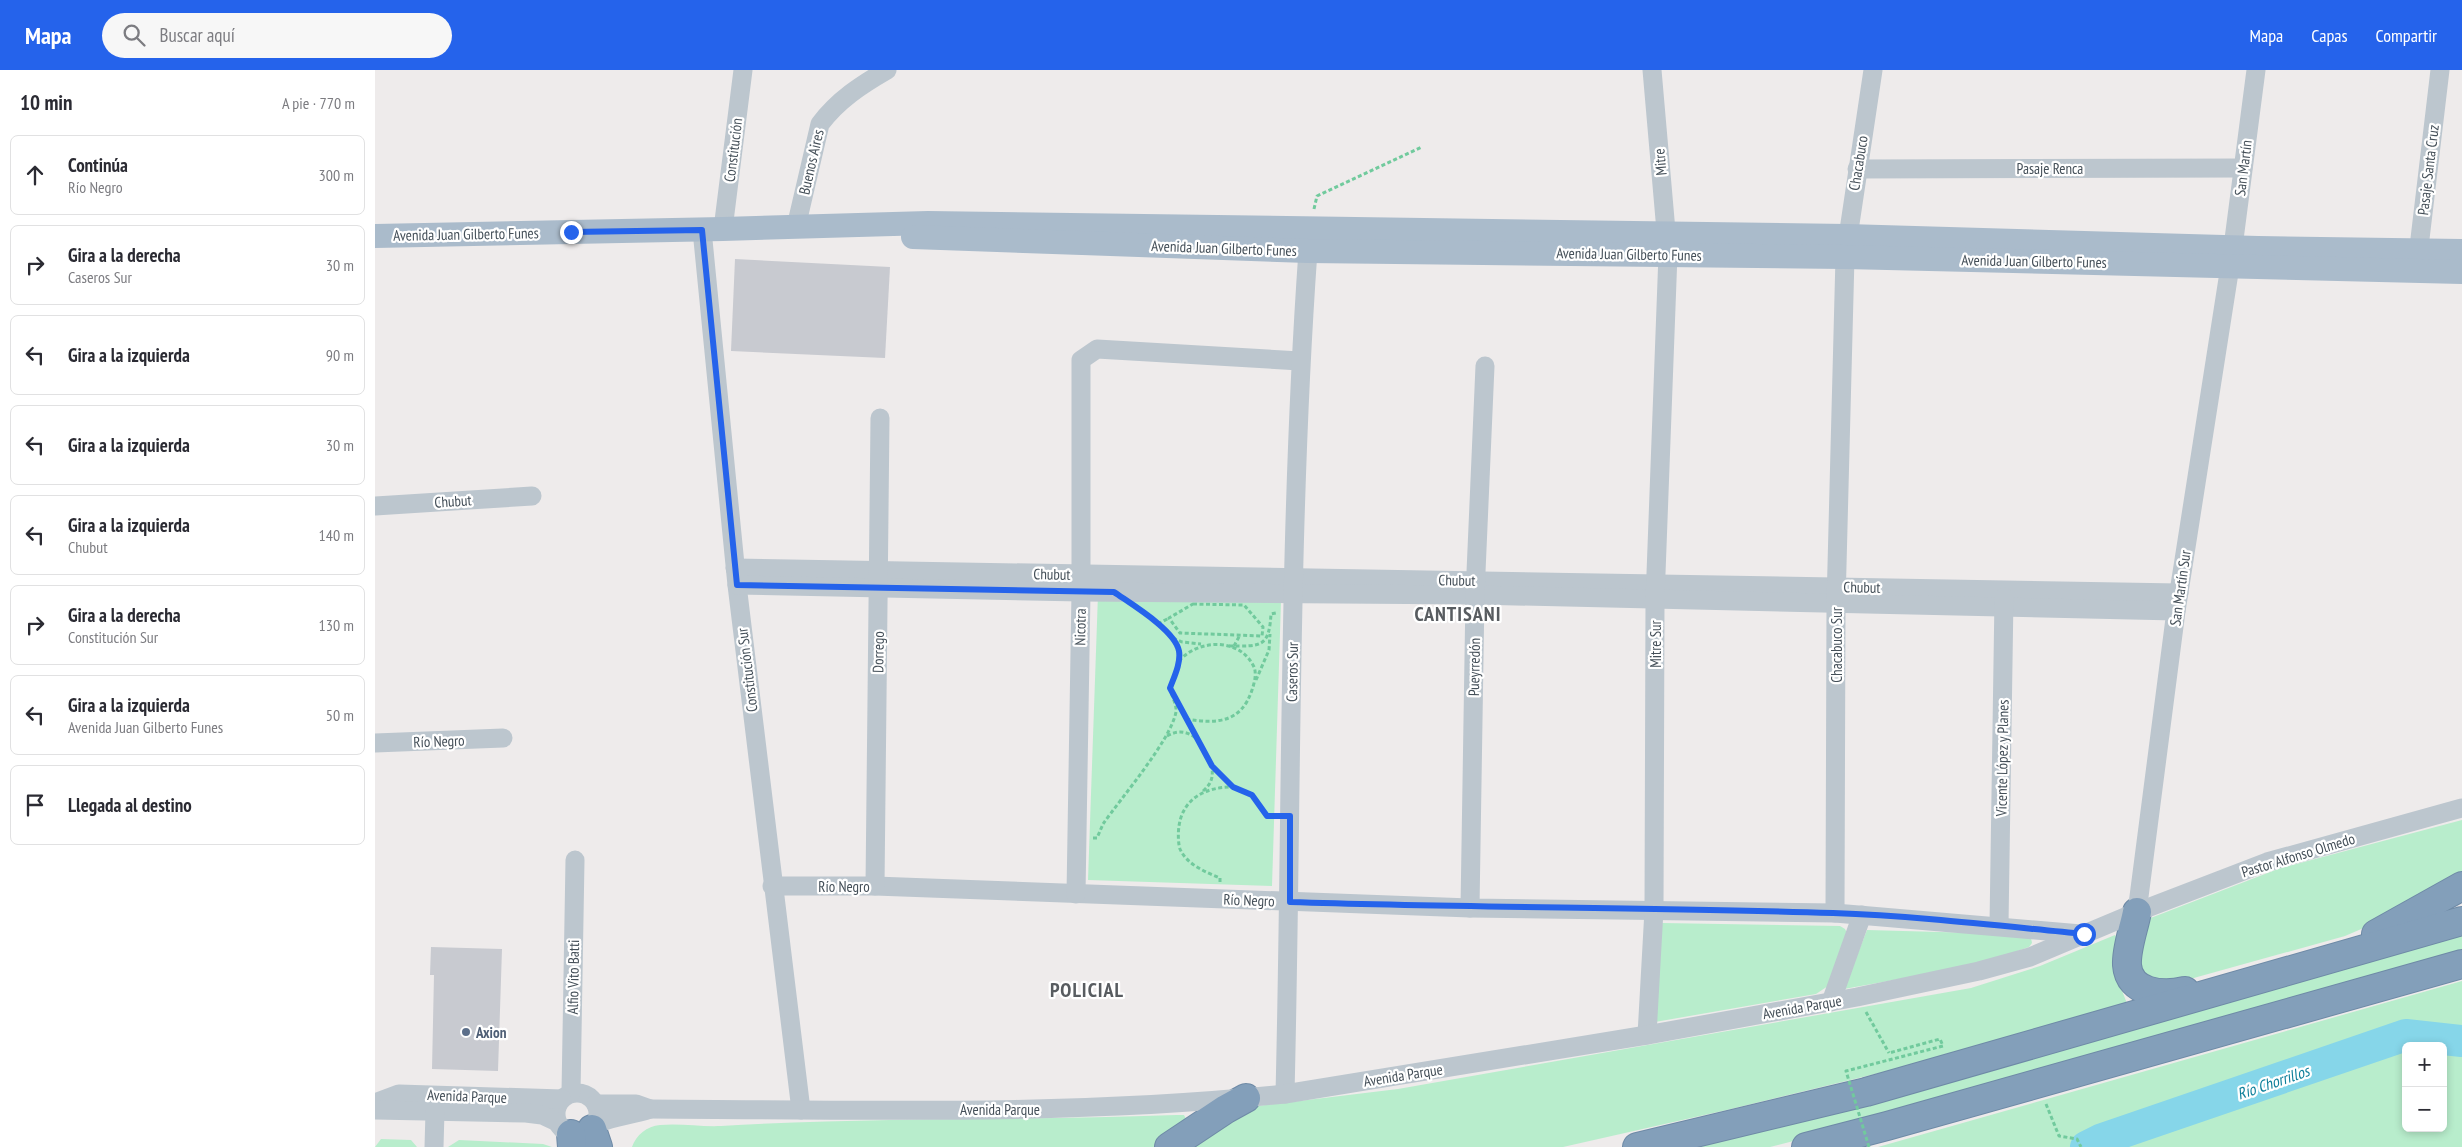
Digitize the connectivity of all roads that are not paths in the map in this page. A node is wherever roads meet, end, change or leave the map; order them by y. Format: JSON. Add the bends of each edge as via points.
{"nodes":[{"id":1,"x":743,"y":70,"type":"edge"},
{"id":2,"x":887,"y":70,"type":"edge"},
{"id":3,"x":1652,"y":70,"type":"edge"},
{"id":4,"x":1873,"y":70,"type":"edge"},
{"id":5,"x":2257,"y":70,"type":"edge"},
{"id":6,"x":2441,"y":70,"type":"edge"},
{"id":7,"x":2243,"y":168,"type":"junction"},
{"id":8,"x":1857,"y":169,"type":"junction"},
{"id":9,"x":796,"y":227,"type":"junction"},
{"id":10,"x":1431,"y":229,"type":"junction"},
{"id":11,"x":712,"y":230,"type":"junction"},
{"id":12,"x":375,"y":236,"type":"edge"},
{"id":13,"x":1667,"y":244,"type":"junction"},
{"id":14,"x":1846,"y":246,"type":"junction"},
{"id":15,"x":1308,"y":251,"type":"junction"},
{"id":16,"x":2462,"y":251,"type":"edge"},
{"id":17,"x":1431,"y":252,"type":"junction"},
{"id":18,"x":2231,"y":257,"type":"junction"},
{"id":19,"x":2417,"y":260,"type":"junction"},
{"id":20,"x":2462,"y":272,"type":"edge"},
{"id":21,"x":1300,"y":361,"type":"junction"},
{"id":22,"x":1485,"y":366,"type":"dead end"},
{"id":23,"x":880,"y":418,"type":"dead end"},
{"id":24,"x":532,"y":496,"type":"dead end"},
{"id":25,"x":375,"y":506,"type":"edge"},
{"id":26,"x":736,"y":577,"type":"junction"},
{"id":27,"x":878,"y":579,"type":"junction"},
{"id":28,"x":1081,"y":583,"type":"junction"},
{"id":29,"x":1293,"y":586,"type":"junction"},
{"id":30,"x":1475,"y":588,"type":"junction"},
{"id":31,"x":1656,"y":592,"type":"junction"},
{"id":32,"x":2179,"y":593,"type":"junction"},
{"id":33,"x":1836,"y":595,"type":"junction"},
{"id":34,"x":2004,"y":599,"type":"junction"},
{"id":35,"x":2176,"y":612,"type":"junction"},
{"id":36,"x":503,"y":738,"type":"dead end"},
{"id":37,"x":375,"y":743,"type":"edge"},
{"id":38,"x":2462,"y":808,"type":"edge"},
{"id":39,"x":575,"y":860,"type":"dead end"},
{"id":40,"x":772,"y":886,"type":"junction"},
{"id":41,"x":875,"y":886,"type":"junction"},
{"id":42,"x":2462,"y":886,"type":"edge"},
{"id":43,"x":1076,"y":894,"type":"junction"},
{"id":44,"x":1290,"y":902,"type":"junction"},
{"id":45,"x":1470,"y":908,"type":"junction"},
{"id":46,"x":1654,"y":910,"type":"junction"},
{"id":47,"x":2137,"y":912,"type":"junction"},
{"id":48,"x":1835,"y":913,"type":"junction"},
{"id":49,"x":1862,"y":915,"type":"junction"},
{"id":50,"x":2462,"y":922,"type":"edge"},
{"id":51,"x":1999,"y":926,"type":"junction"},
{"id":52,"x":2084,"y":934,"type":"junction"},
{"id":53,"x":2328,"y":959,"type":"junction"},
{"id":54,"x":2462,"y":964,"type":"edge"},
{"id":55,"x":1831,"y":1002,"type":"junction"},
{"id":56,"x":1647,"y":1035,"type":"junction"},
{"id":57,"x":1285,"y":1094,"type":"junction"},
{"id":58,"x":567,"y":1096,"type":"junction"},
{"id":59,"x":1247,"y":1098,"type":"junction"},
{"id":60,"x":375,"y":1104,"type":"edge"},
{"id":61,"x":375,"y":1110,"type":"edge"},
{"id":62,"x":801,"y":1110,"type":"junction"},
{"id":63,"x":435,"y":1112,"type":"junction"},
{"id":64,"x":583,"y":1130,"type":"edge"},
{"id":65,"x":434,"y":1147,"type":"edge"},
{"id":66,"x":1169,"y":1147,"type":"edge"},
{"id":67,"x":1637,"y":1147,"type":"edge"},
{"id":68,"x":1806,"y":1147,"type":"edge"}],
"edges":[{"from":1,"to":11,"type":"street","name":"Constitución"},
{"from":2,"to":9,"type":"street","name":"Buenos Aires","via":[[853,90],[820,124]]},
{"from":3,"to":13,"type":"street","name":"Mitre"},
{"from":4,"to":8,"type":"street","name":"Chacabuco"},
{"from":5,"to":7,"type":"street","name":"San Martín"},
{"from":6,"to":19,"type":"street","name":"Pasaje Santa Cruz"},
{"from":7,"to":8,"type":"street","name":"Pasaje Renca"},
{"from":7,"to":18,"type":"street","name":"San Martín"},
{"from":8,"to":14,"type":"street","name":"Chacabuco"},
{"from":9,"to":10,"type":"main road","name":"Avenida Juan Gilberto Funes","via":[[928,222]]},
{"from":9,"to":11,"type":"main road","name":"Avenida Juan Gilberto Funes"},
{"from":9,"to":15,"type":"main road","name":"Avenida Juan Gilberto Funes","via":[[934,239]]},
{"from":10,"to":13,"type":"main road","name":"Avenida Juan Gilberto Funes"},
{"from":10,"to":17,"type":"main road"},
{"from":11,"to":12,"type":"main road","name":"Avenida Juan Gilberto Funes"},
{"from":11,"to":26,"type":"street","name":"Constitución Sur"},
{"from":13,"to":14,"type":"main road","name":"Avenida Juan Gilberto Funes"},
{"from":13,"to":17,"type":"main road","name":"Avenida Juan Gilberto Funes"},
{"from":13,"to":31,"type":"street","name":"Mitre Sur"},
{"from":14,"to":18,"type":"main road","name":"Avenida Juan Gilberto Funes"},
{"from":14,"to":33,"type":"street","name":"Chacabuco Sur"},
{"from":15,"to":17,"type":"main road","name":"Avenida Juan Gilberto Funes"},
{"from":15,"to":21,"type":"street","name":"Caseros Sur"},
{"from":16,"to":19,"type":"main road","name":"Avenida Juan Gilberto Funes"},
{"from":18,"to":19,"type":"main road","name":"Avenida Juan Gilberto Funes"},
{"from":18,"to":32,"type":"street","name":"San Martín Sur"},
{"from":19,"to":20,"type":"main road","name":"Avenida Juan Gilberto Funes"},
{"from":21,"to":28,"type":"street","name":"Nicotra","via":[[1097,350],[1081,360]]},
{"from":21,"to":29,"type":"street","name":"Caseros Sur"},
{"from":22,"to":30,"type":"street","name":"Pueyrredón"},
{"from":23,"to":27,"type":"street","name":"Dorrego"},
{"from":24,"to":25,"type":"street","name":"Chubut"},
{"from":26,"to":27,"type":"street","name":"Chubut"},
{"from":26,"to":40,"type":"street","name":"Constitución Sur"},
{"from":27,"to":28,"type":"street","name":"Chubut"},
{"from":27,"to":41,"type":"street","name":"Dorrego"},
{"from":28,"to":29,"type":"street","name":"Chubut"},
{"from":28,"to":29,"type":"street","name":"Chubut","via":[[1114,592]]},
{"from":28,"to":43,"type":"street","name":"Nicotra"},
{"from":29,"to":30,"type":"street","name":"Chubut"},
{"from":29,"to":44,"type":"street","name":"Caseros Sur"},
{"from":30,"to":31,"type":"street","name":"Chubut"},
{"from":30,"to":45,"type":"street","name":"Pueyrredón"},
{"from":31,"to":33,"type":"street","name":"Chubut"},
{"from":31,"to":46,"type":"street","name":"Mitre Sur"},
{"from":32,"to":34,"type":"street","name":"Chubut"},
{"from":32,"to":35,"type":"street","name":"San Martín Sur"},
{"from":33,"to":34,"type":"street","name":"Chubut"},
{"from":33,"to":48,"type":"street","name":"Chacabuco Sur"},
{"from":34,"to":35,"type":"street","name":"Chubut"},
{"from":34,"to":51,"type":"street","name":"Vicente López y Planes"},
{"from":35,"to":47,"type":"street","name":"San Martín Sur"},
{"from":36,"to":37,"type":"street","name":"Río Negro"},
{"from":38,"to":47,"type":"street","name":"Pastor Alfonso Olmedo","via":[[2267,862]]},
{"from":39,"to":58,"type":"street","name":"Alfio Vito Batti"},
{"from":40,"to":41,"type":"street","name":"Río Negro"},
{"from":40,"to":62,"type":"street","name":"Constitución Sur"},
{"from":41,"to":43,"type":"street","name":"Río Negro"},
{"from":42,"to":53,"type":"highway"},
{"from":43,"to":44,"type":"street","name":"Río Negro"},
{"from":44,"to":45,"type":"street","name":"Río Negro"},
{"from":44,"to":57,"type":"street","name":"Caseros Sur"},
{"from":45,"to":46,"type":"street","name":"Río Negro"},
{"from":46,"to":48,"type":"street","name":"Río Negro"},
{"from":46,"to":56,"type":"street","name":"Mitre Sur"},
{"from":47,"to":52,"type":"street","name":"Avenida Parque"},
{"from":47,"to":53,"type":"highway","via":[[2127,964],[2129,975],[2136,985],[2152,993],[2173,994]]},
{"from":48,"to":49,"type":"street","name":"Río Negro"},
{"from":49,"to":51,"type":"street","name":"Río Negro"},
{"from":49,"to":55,"type":"street"},
{"from":50,"to":53,"type":"highway"},
{"from":51,"to":52,"type":"street","name":"Río Negro"},
{"from":52,"to":55,"type":"street","name":"Avenida Parque","via":[[2030,956],[1979,971]]},
{"from":53,"to":67,"type":"highway","via":[[1866,1092]]},
{"from":54,"to":68,"type":"highway"},
{"from":55,"to":56,"type":"street","name":"Avenida Parque"},
{"from":56,"to":57,"type":"street","name":"Avenida Parque"},
{"from":57,"to":59,"type":"street","name":"Avenida Parque"},
{"from":58,"to":60,"type":"street","name":"Avenida Parque","via":[[399,1094]]},
{"from":58,"to":64,"type":"street","name":"Alfio Vito Batti","via":[[556,1109]]},
{"from":58,"to":64,"type":"street","name":"Avenida Parque","via":[[585,1094]]},
{"from":59,"to":62,"type":"street","name":"Avenida Parque","via":[[1087,1108]]},
{"from":59,"to":66,"type":"highway"},
{"from":61,"to":63,"type":"street","name":"Avenida Parque"},
{"from":62,"to":64,"type":"street","name":"Avenida Parque","via":[[650,1109],[620,1114]]},
{"from":63,"to":64,"type":"street","name":"Avenida Parque","via":[[525,1113]]},
{"from":63,"to":65,"type":"street"}]}
